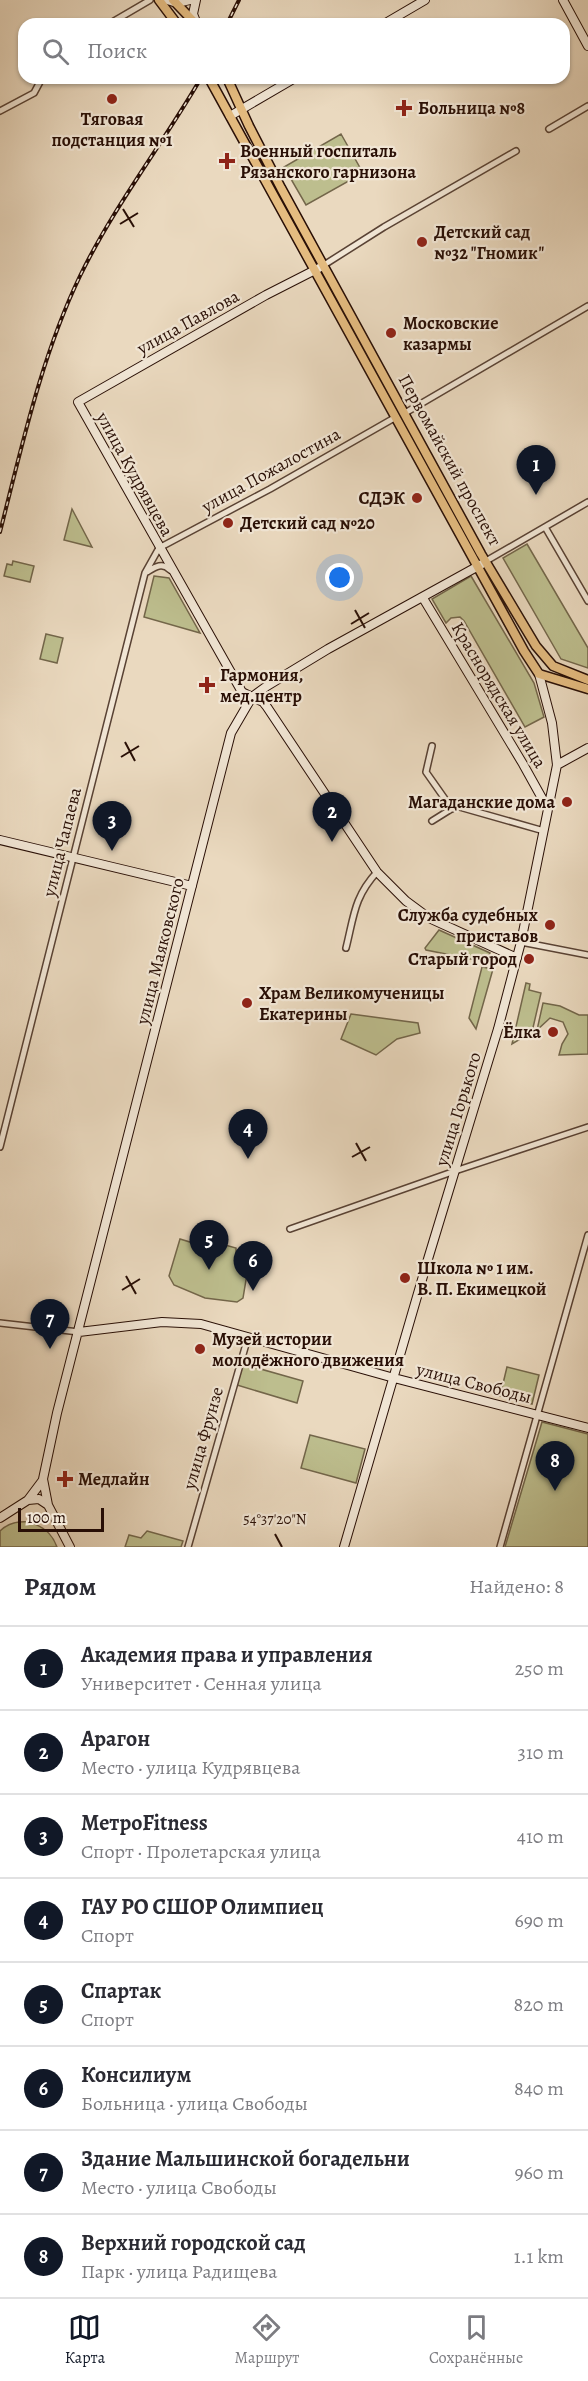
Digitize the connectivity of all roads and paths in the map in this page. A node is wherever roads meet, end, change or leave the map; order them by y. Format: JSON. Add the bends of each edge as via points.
{"nodes":[{"id":1,"x":150,"y":0,"type":"edge"},
{"id":2,"x":159,"y":0,"type":"edge"},
{"id":3,"x":167,"y":0,"type":"edge"},
{"id":4,"x":190,"y":0,"type":"edge"},
{"id":5,"x":196,"y":0,"type":"edge"},
{"id":6,"x":424,"y":0,"type":"edge"},
{"id":7,"x":563,"y":0,"type":"edge"},
{"id":8,"x":175,"y":2,"type":"edge"},
{"id":9,"x":119,"y":18,"type":"edge"},
{"id":10,"x":172,"y":18,"type":"edge"},
{"id":11,"x":191,"y":18,"type":"edge"},
{"id":12,"x":195,"y":18,"type":"edge"},
{"id":13,"x":394,"y":18,"type":"edge"},
{"id":14,"x":588,"y":46,"type":"edge"},
{"id":15,"x":39,"y":84,"type":"edge"},
{"id":16,"x":213,"y":84,"type":"edge"},
{"id":17,"x":230,"y":84,"type":"edge"},
{"id":18,"x":285,"y":84,"type":"edge"},
{"id":19,"x":588,"y":106,"type":"edge"},
{"id":20,"x":242,"y":110,"type":"junction"},
{"id":21,"x":0,"y":111,"type":"edge"},
{"id":22,"x":231,"y":116,"type":"junction"},
{"id":23,"x":549,"y":129,"type":"dead end"},
{"id":24,"x":516,"y":152,"type":"dead end"},
{"id":25,"x":324,"y":265,"type":"junction"},
{"id":26,"x":315,"y":271,"type":"junction"},
{"id":27,"x":588,"y":306,"type":"edge"},
{"id":28,"x":78,"y":402,"type":"joint"},
{"id":29,"x":405,"y":413,"type":"junction"},
{"id":30,"x":396,"y":417,"type":"junction"},
{"id":31,"x":588,"y":502,"type":"edge"},
{"id":32,"x":545,"y":527,"type":"junction"},
{"id":33,"x":159,"y":548,"type":"junction"},
{"id":34,"x":152,"y":561,"type":"junction"},
{"id":35,"x":166,"y":561,"type":"junction"},
{"id":36,"x":482,"y":564,"type":"junction"},
{"id":37,"x":172,"y":571,"type":"junction"},
{"id":38,"x":145,"y":573,"type":"junction"},
{"id":39,"x":423,"y":598,"type":"junction"},
{"id":40,"x":588,"y":601,"type":"edge"},
{"id":41,"x":538,"y":674,"type":"junction"},
{"id":42,"x":588,"y":680,"type":"edge"},
{"id":43,"x":588,"y":689,"type":"edge"},
{"id":44,"x":252,"y":697,"type":"junction"},
{"id":45,"x":432,"y":746,"type":"dead end"},
{"id":46,"x":588,"y":748,"type":"edge"},
{"id":47,"x":557,"y":765,"type":"junction"},
{"id":48,"x":452,"y":809,"type":"junction"},
{"id":49,"x":548,"y":809,"type":"junction"},
{"id":50,"x":432,"y":821,"type":"dead end"},
{"id":51,"x":544,"y":831,"type":"junction"},
{"id":52,"x":0,"y":840,"type":"edge"},
{"id":53,"x":74,"y":856,"type":"junction"},
{"id":54,"x":377,"y":872,"type":"junction"},
{"id":55,"x":192,"y":886,"type":"junction"},
{"id":56,"x":521,"y":942,"type":"junction"},
{"id":57,"x":346,"y":948,"type":"dead end"},
{"id":58,"x":588,"y":955,"type":"edge"},
{"id":59,"x":518,"y":958,"type":"junction"},
{"id":60,"x":588,"y":1127,"type":"edge"},
{"id":61,"x":0,"y":1147,"type":"edge"},
{"id":62,"x":455,"y":1171,"type":"junction"},
{"id":63,"x":290,"y":1229,"type":"dead end"},
{"id":64,"x":588,"y":1235,"type":"edge"},
{"id":65,"x":0,"y":1323,"type":"edge"},
{"id":66,"x":79,"y":1332,"type":"junction"},
{"id":67,"x":248,"y":1337,"type":"junction"},
{"id":68,"x":394,"y":1378,"type":"junction"},
{"id":69,"x":538,"y":1415,"type":"junction"},
{"id":70,"x":588,"y":1428,"type":"edge"},
{"id":71,"x":43,"y":1479,"type":"junction"},
{"id":72,"x":28,"y":1500,"type":"junction"},
{"id":73,"x":48,"y":1505,"type":"junction"},
{"id":74,"x":0,"y":1518,"type":"edge"},
{"id":75,"x":70,"y":1547,"type":"edge"},
{"id":76,"x":188,"y":1547,"type":"edge"},
{"id":77,"x":344,"y":1547,"type":"edge"},
{"id":78,"x":500,"y":1547,"type":"edge"}],
"edges":[{"from":1,"to":9,"type":"street"},
{"from":2,"to":10,"type":"main road"},
{"from":3,"to":8,"type":"street"},
{"from":4,"to":8,"type":"street"},
{"from":5,"to":12,"type":"street"},
{"from":6,"to":13,"type":"street"},
{"from":7,"to":14,"type":"street"},
{"from":8,"to":11,"type":"main road"},
{"from":15,"to":21,"type":"street","via":[[34,93]]},
{"from":16,"to":22,"type":"main road","name":"Первомайский проспект"},
{"from":17,"to":20,"type":"main road","name":"Первомайский проспект"},
{"from":18,"to":20,"type":"street"},
{"from":19,"to":23,"type":"street"},
{"from":20,"to":22,"type":"street"},
{"from":20,"to":25,"type":"main road","name":"Первомайский проспект"},
{"from":22,"to":26,"type":"main road","name":"Первомайский проспект"},
{"from":24,"to":25,"type":"street"},
{"from":25,"to":26,"type":"street"},
{"from":25,"to":29,"type":"main road","name":"Первомайский проспект"},
{"from":26,"to":28,"type":"street","name":"улица Павлова"},
{"from":26,"to":30,"type":"main road","name":"Первомайский проспект"},
{"from":27,"to":29,"type":"street"},
{"from":28,"to":33,"type":"street","name":"улица Кудрявцева"},
{"from":29,"to":36,"type":"main road","name":"Первомайский проспект"},
{"from":30,"to":33,"type":"street","name":"улица Пожалостина"},
{"from":30,"to":36,"type":"main road","name":"Первомайский проспект"},
{"from":31,"to":32,"type":"street"},
{"from":32,"to":36,"type":"street"},
{"from":32,"to":40,"type":"street"},
{"from":33,"to":34,"type":"street","name":"улица Чапаева"},
{"from":33,"to":35,"type":"street","name":"улица Кудрявцева"},
{"from":34,"to":35,"type":"street","name":"улица Кудрявцева","via":[[161,557]]},
{"from":34,"to":38,"type":"street","name":"улица Чапаева"},
{"from":35,"to":37,"type":"street","name":"улица Кудрявцева"},
{"from":36,"to":39,"type":"street","name":"улица Маяковского"},
{"from":36,"to":41,"type":"main road","name":"Первомайский проспект"},
{"from":36,"to":42,"type":"main road","name":"Первомайский проспект","via":[[553,666]]},
{"from":37,"to":38,"type":"street","name":"улица Кудрявцева","via":[[157,566]]},
{"from":37,"to":44,"type":"street","name":"улица Кудрявцева","via":[[242,692]]},
{"from":38,"to":53,"type":"street","name":"улица Чапаева"},
{"from":39,"to":44,"type":"street","name":"улица Маяковского","via":[[328,649]]},
{"from":39,"to":49,"type":"street","name":"Краснорядская улица"},
{"from":41,"to":43,"type":"main road"},
{"from":41,"to":47,"type":"street","name":"улица Горького","via":[[552,723]]},
{"from":44,"to":54,"type":"street","name":"улица Кудрявцева","via":[[267,707]]},
{"from":44,"to":55,"type":"street","name":"улица Маяковского","via":[[231,733]]},
{"from":45,"to":48,"type":"street","via":[[426,772]]},
{"from":46,"to":47,"type":"street"},
{"from":47,"to":49,"type":"street","name":"улица Горького"},
{"from":48,"to":50,"type":"street"},
{"from":48,"to":51,"type":"street","via":[[456,806]]},
{"from":49,"to":51,"type":"street","name":"улица Горького"},
{"from":51,"to":56,"type":"street","name":"улица Горького"},
{"from":52,"to":53,"type":"street"},
{"from":53,"to":55,"type":"street"},
{"from":53,"to":61,"type":"street","name":"улица Чапаева"},
{"from":54,"to":57,"type":"street","via":[[357,900]]},
{"from":54,"to":59,"type":"street","name":"улица Кудрявцева","via":[[429,918]]},
{"from":55,"to":66,"type":"street","name":"улица Маяковского"},
{"from":56,"to":58,"type":"street"},
{"from":56,"to":59,"type":"street","name":"улица Горького"},
{"from":59,"to":62,"type":"street","name":"улица Горького"},
{"from":60,"to":62,"type":"street"},
{"from":62,"to":63,"type":"street"},
{"from":62,"to":68,"type":"street","name":"улица Горького"},
{"from":64,"to":69,"type":"street"},
{"from":65,"to":66,"type":"street","name":"улица Свободы"},
{"from":66,"to":67,"type":"street","name":"улица Свободы","via":[[162,1322],[201,1324]]},
{"from":66,"to":71,"type":"street","name":"улица Маяковского"},
{"from":67,"to":68,"type":"street","name":"улица Свободы"},
{"from":67,"to":76,"type":"street","name":"улица Фрунзе"},
{"from":68,"to":69,"type":"street","name":"улица Свободы"},
{"from":68,"to":77,"type":"street","name":"улица Горького"},
{"from":69,"to":70,"type":"street","name":"улица Свободы"},
{"from":69,"to":78,"type":"street"},
{"from":71,"to":72,"type":"street","name":"улица Маяковского"},
{"from":71,"to":73,"type":"street","name":"улица Маяковского"},
{"from":72,"to":73,"type":"street","via":[[39,1499]]},
{"from":72,"to":74,"type":"street"},
{"from":73,"to":75,"type":"street","name":"улица Маяковского"}]}
